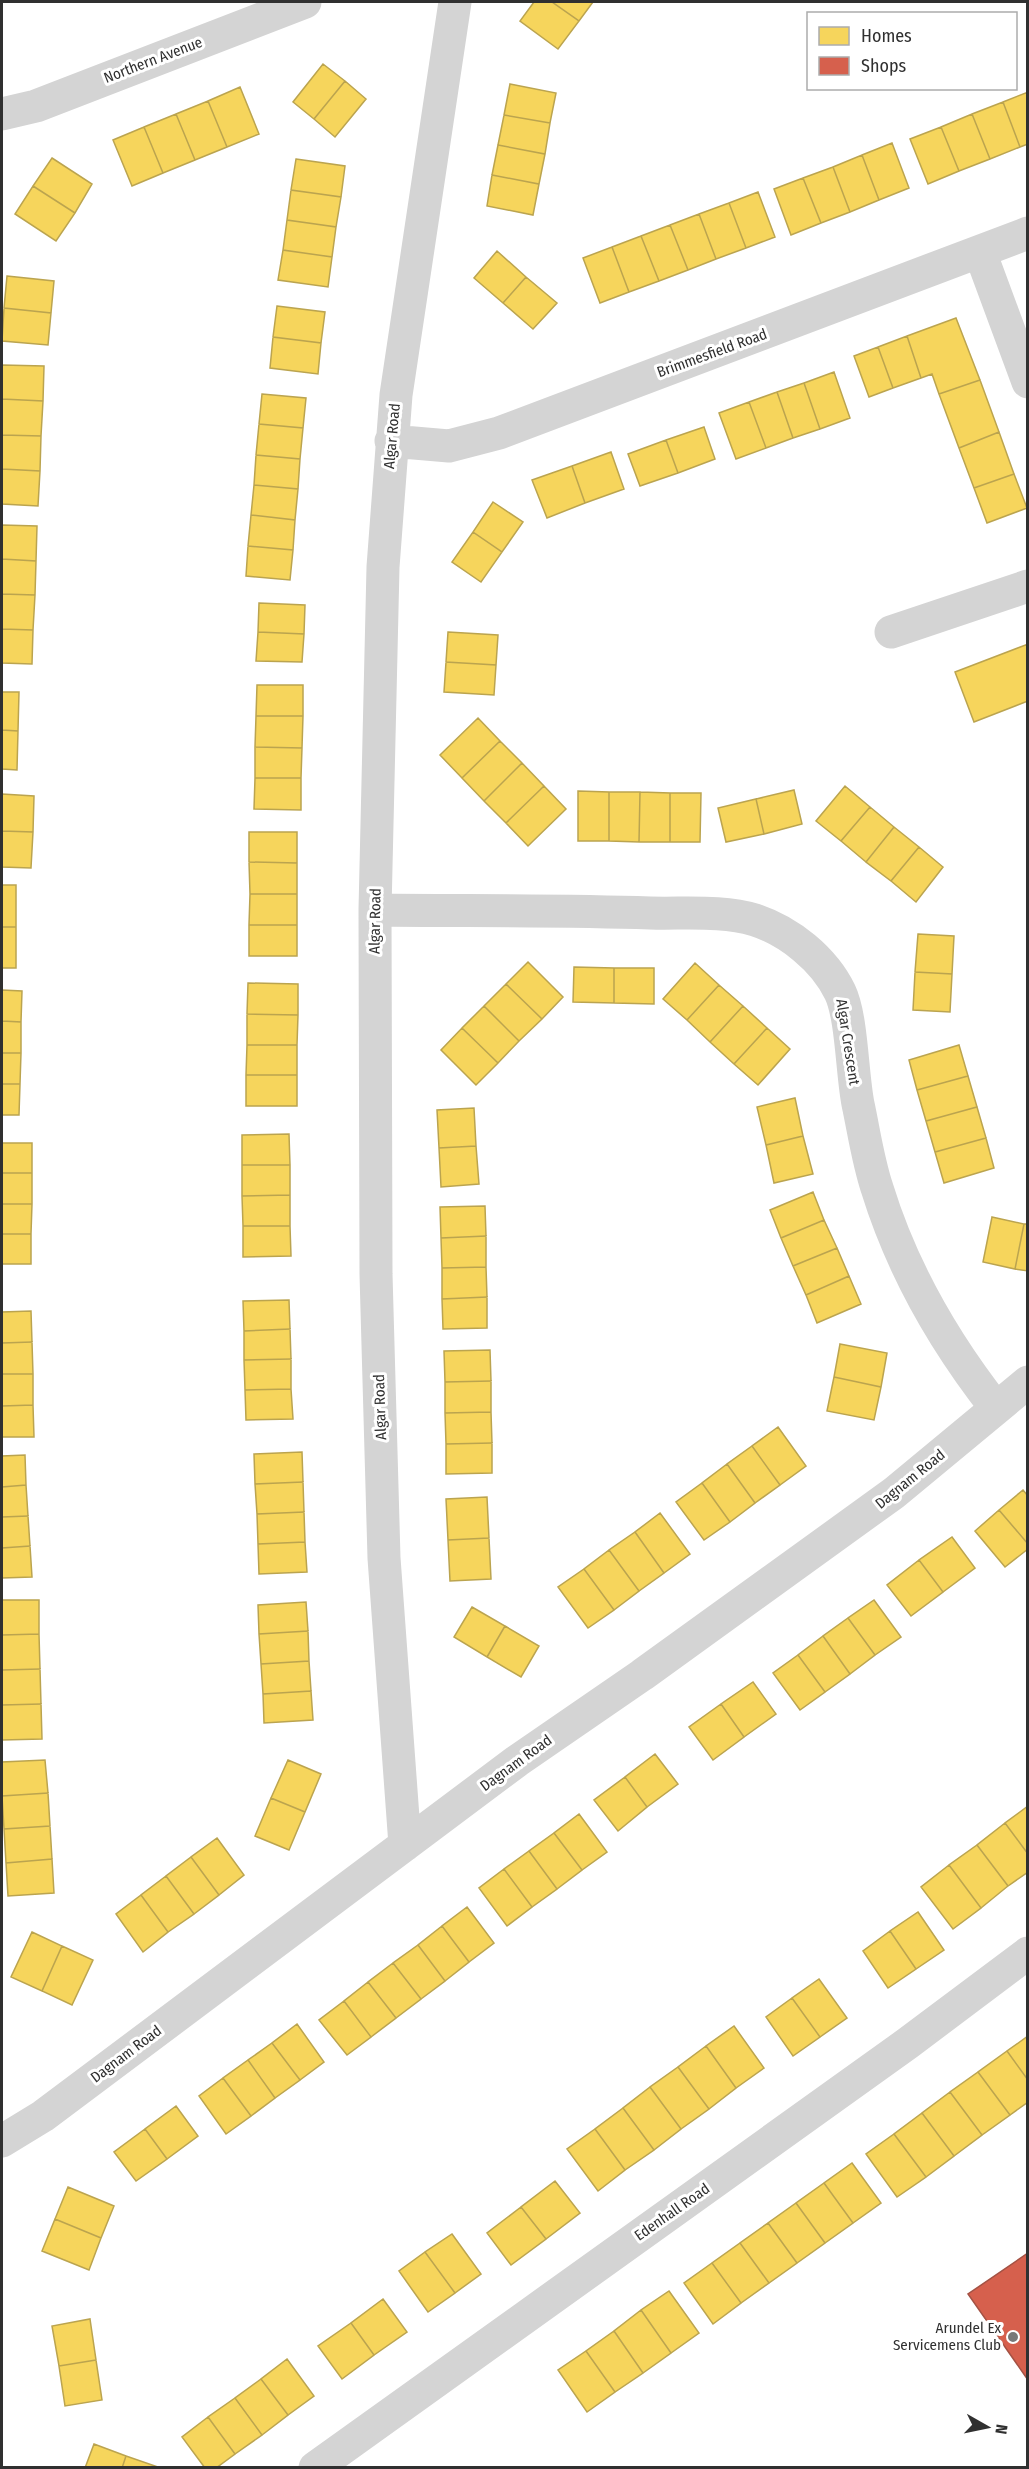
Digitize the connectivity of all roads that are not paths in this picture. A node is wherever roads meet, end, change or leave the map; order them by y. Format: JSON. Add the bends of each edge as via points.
{"nodes":[{"id":1,"x":304,"y":2,"type":"edge"},
{"id":2,"x":455,"y":2,"type":"edge"},
{"id":3,"x":2,"y":114,"type":"edge"},
{"id":4,"x":1028,"y":233,"type":"edge"},
{"id":5,"x":980,"y":252,"type":"junction"},
{"id":6,"x":1028,"y":382,"type":"edge"},
{"id":7,"x":391,"y":441,"type":"junction"},
{"id":8,"x":1028,"y":586,"type":"edge"},
{"id":9,"x":891,"y":632,"type":"dead end"},
{"id":10,"x":375,"y":910,"type":"junction"},
{"id":11,"x":1028,"y":1382,"type":"edge"},
{"id":12,"x":996,"y":1408,"type":"junction"},
{"id":13,"x":405,"y":1845,"type":"junction"},
{"id":14,"x":1028,"y":1953,"type":"edge"},
{"id":15,"x":2,"y":2141,"type":"edge"},
{"id":16,"x":315,"y":2468,"type":"edge"}],
"edges":[{"from":1,"to":3,"type":"street","name":"Northern Avenue","via":[[36,106]]},
{"from":2,"to":7,"type":"street","name":"Algar Road"},
{"from":4,"to":5,"type":"street","name":"Brimmesfield Road"},
{"from":5,"to":6,"type":"street"},
{"from":5,"to":7,"type":"street","name":"Brimmesfield Road","via":[[499,433],[449,446]]},
{"from":7,"to":10,"type":"street","name":"Algar Road","via":[[383,567]]},
{"from":8,"to":9,"type":"street"},
{"from":10,"to":12,"type":"street","name":"Algar Crescent","via":[[722,915],[753,919],[791,937],[818,961],[841,993],[857,1101],[876,1187],[906,1265],[945,1337]]},
{"from":10,"to":13,"type":"street","name":"Algar Road","via":[[376,1274],[384,1558]]},
{"from":11,"to":12,"type":"street","name":"Dagnam Road"},
{"from":12,"to":13,"type":"street","name":"Dagnam Road","via":[[894,1493]]},
{"from":13,"to":15,"type":"street","name":"Dagnam Road","via":[[43,2116]]},
{"from":14,"to":16,"type":"street","name":"Edenhall Road"}]}
